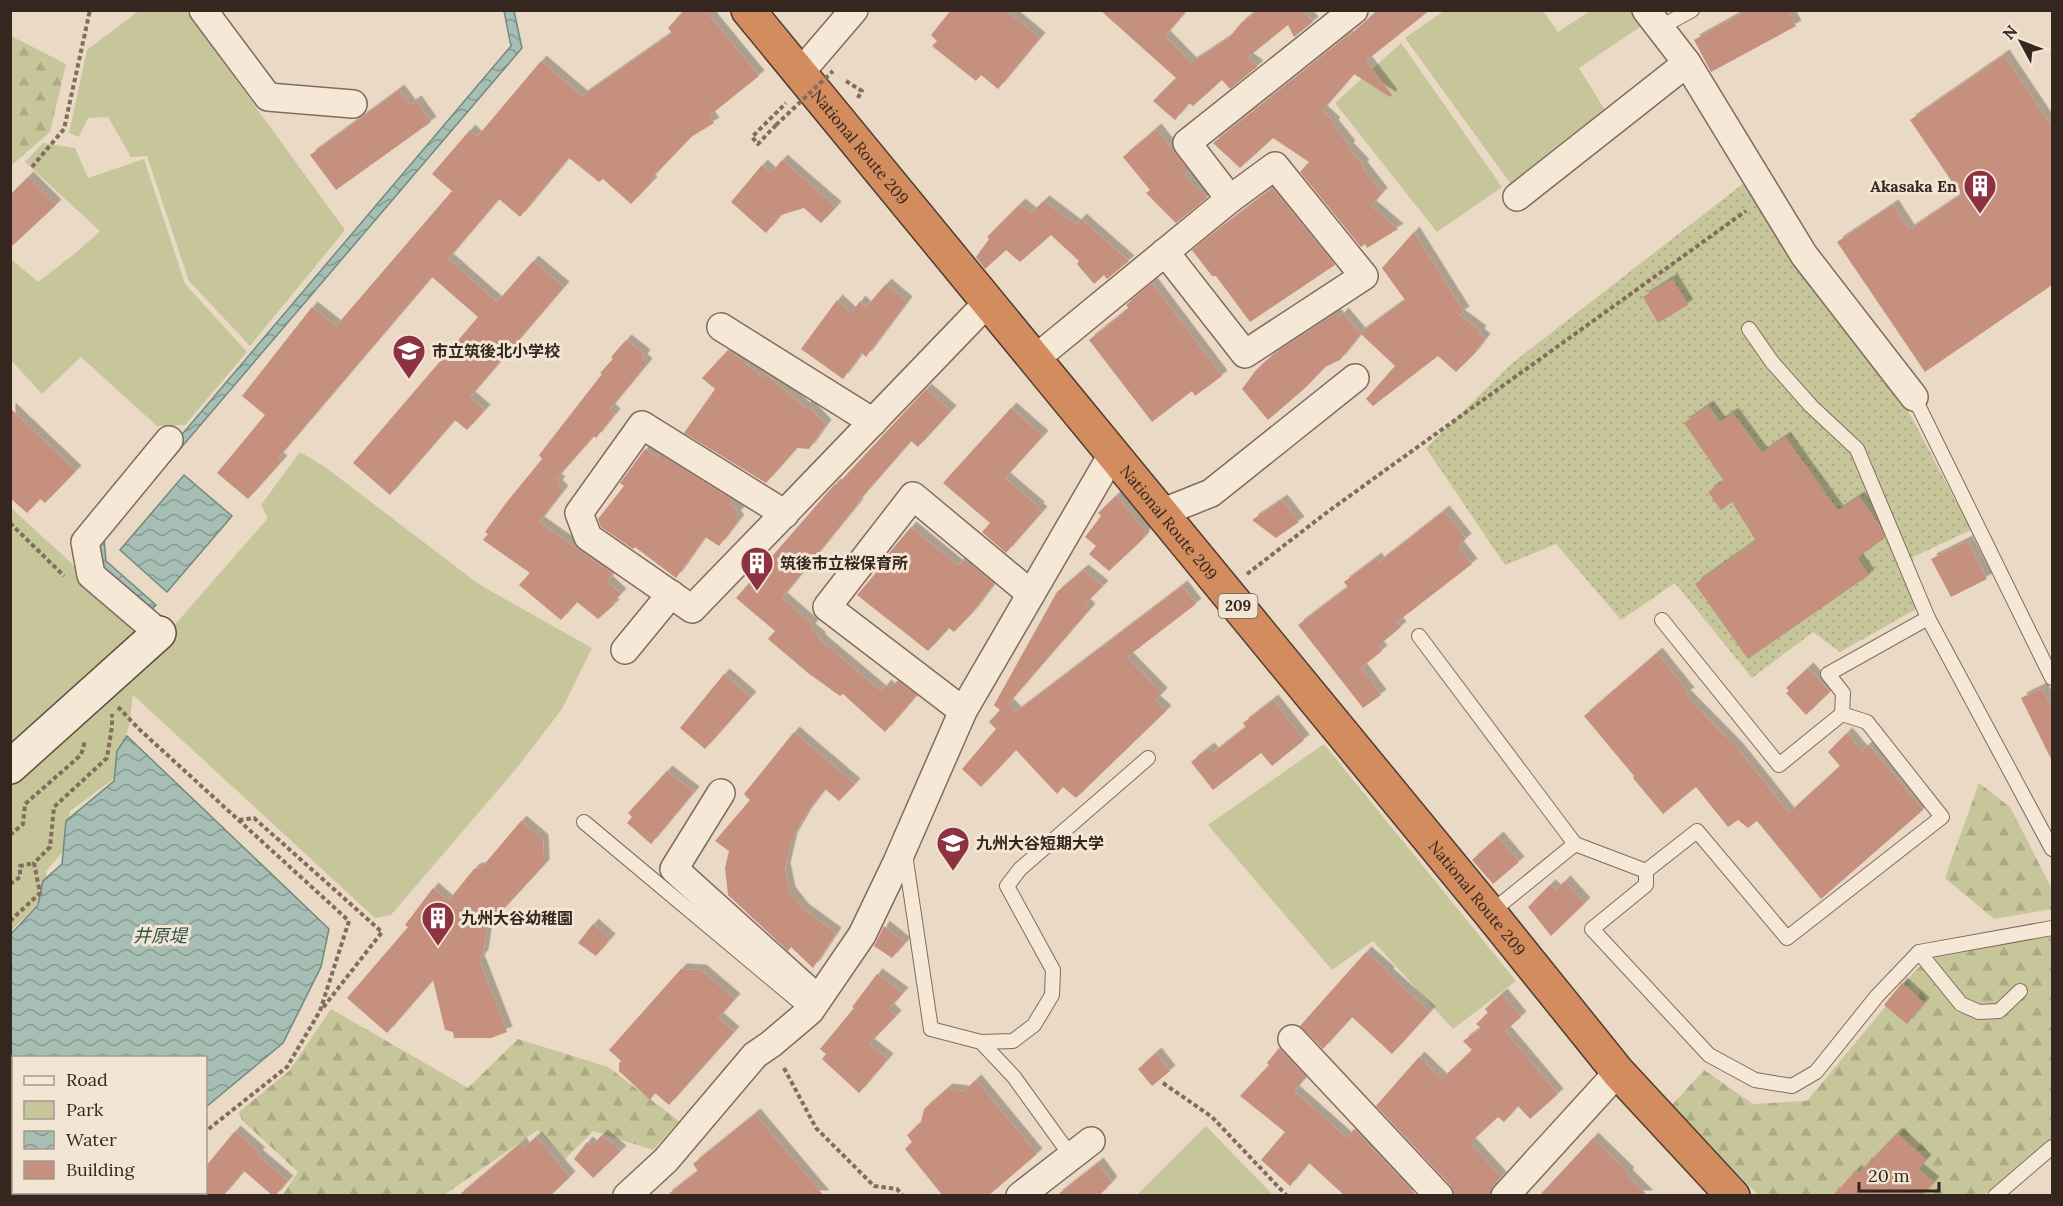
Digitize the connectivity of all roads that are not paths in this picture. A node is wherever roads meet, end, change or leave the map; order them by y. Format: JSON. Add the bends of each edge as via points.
{"nodes":[{"id":1,"x":203,"y":10,"type":"edge"},
{"id":2,"x":748,"y":10,"type":"edge"},
{"id":3,"x":854,"y":10,"type":"edge"},
{"id":4,"x":1354,"y":10,"type":"edge"},
{"id":5,"x":1692,"y":10,"type":"edge"},
{"id":6,"x":1652,"y":19,"type":"edge"},
{"id":7,"x":1687,"y":63,"type":"junction"},
{"id":8,"x":795,"y":86,"type":"junction"},
{"id":9,"x":353,"y":104,"type":"dead end"},
{"id":10,"x":1517,"y":196,"type":"dead end"},
{"id":11,"x":1230,"y":199,"type":"junction"},
{"id":12,"x":1165,"y":252,"type":"junction"},
{"id":13,"x":988,"y":302,"type":"junction"},
{"id":14,"x":722,"y":327,"type":"dead end"},
{"id":15,"x":1749,"y":329,"type":"dead end"},
{"id":16,"x":1035,"y":359,"type":"junction"},
{"id":17,"x":1355,"y":378,"type":"dead end"},
{"id":18,"x":1914,"y":397,"type":"joint"},
{"id":19,"x":873,"y":422,"type":"junction"},
{"id":20,"x":170,"y":440,"type":"dead end"},
{"id":21,"x":1113,"y":453,"type":"junction"},
{"id":22,"x":1161,"y":513,"type":"junction"},
{"id":23,"x":785,"y":514,"type":"junction"},
{"id":24,"x":671,"y":594,"type":"junction"},
{"id":25,"x":1031,"y":594,"type":"junction"},
{"id":26,"x":1928,"y":618,"type":"junction"},
{"id":27,"x":1662,"y":620,"type":"dead end"},
{"id":28,"x":159,"y":633,"type":"joint"},
{"id":29,"x":1419,"y":636,"type":"dead end"},
{"id":30,"x":625,"y":650,"type":"dead end"},
{"id":31,"x":2052,"y":678,"type":"edge"},
{"id":32,"x":963,"y":711,"type":"junction"},
{"id":33,"x":1842,"y":714,"type":"junction"},
{"id":34,"x":1148,"y":758,"type":"dead end"},
{"id":35,"x":10,"y":767,"type":"edge"},
{"id":36,"x":721,"y":793,"type":"dead end"},
{"id":37,"x":584,"y":822,"type":"dead end"},
{"id":38,"x":1575,"y":844,"type":"junction"},
{"id":39,"x":903,"y":846,"type":"junction"},
{"id":40,"x":2052,"y":849,"type":"edge"},
{"id":41,"x":1646,"y":871,"type":"junction"},
{"id":42,"x":1490,"y":913,"type":"junction"},
{"id":43,"x":2052,"y":928,"type":"edge"},
{"id":44,"x":1919,"y":952,"type":"junction"},
{"id":45,"x":2020,"y":991,"type":"dead end"},
{"id":46,"x":814,"y":1005,"type":"junction"},
{"id":47,"x":1292,"y":1039,"type":"dead end"},
{"id":48,"x":981,"y":1042,"type":"junction"},
{"id":49,"x":1618,"y":1072,"type":"junction"},
{"id":50,"x":2052,"y":1147,"type":"edge"},
{"id":51,"x":1081,"y":1149,"type":"joint"},
{"id":52,"x":627,"y":1196,"type":"edge"},
{"id":53,"x":1020,"y":1196,"type":"edge"},
{"id":54,"x":1439,"y":1196,"type":"edge"},
{"id":55,"x":1505,"y":1196,"type":"edge"},
{"id":56,"x":1733,"y":1196,"type":"edge"},
{"id":57,"x":1995,"y":1196,"type":"edge"}],
"edges":[{"from":1,"to":9,"type":"street","via":[[268,97]]},
{"from":2,"to":8,"type":"highway","name":"National Route 209","number":"209"},
{"from":3,"to":8,"type":"street"},
{"from":4,"to":11,"type":"street","via":[[1187,143]]},
{"from":5,"to":6,"type":"lane"},
{"from":6,"to":7,"type":"street"},
{"from":7,"to":10,"type":"street"},
{"from":7,"to":18,"type":"street","via":[[1804,255]]},
{"from":8,"to":13,"type":"highway","name":"National Route 209","number":"209"},
{"from":11,"to":12,"type":"street"},
{"from":11,"to":12,"type":"street","via":[[1275,166],[1364,276],[1245,354]]},
{"from":12,"to":16,"type":"street"},
{"from":13,"to":16,"type":"highway","name":"National Route 209","number":"209"},
{"from":13,"to":19,"type":"street"},
{"from":14,"to":19,"type":"street"},
{"from":15,"to":26,"type":"lane","via":[[1811,406],[1857,449]]},
{"from":16,"to":21,"type":"highway","name":"National Route 209","number":"209"},
{"from":17,"to":22,"type":"street","via":[[1211,493]]},
{"from":18,"to":31,"type":"lane"},
{"from":19,"to":23,"type":"street"},
{"from":20,"to":28,"type":"street","via":[[86,543],[91,575]]},
{"from":21,"to":22,"type":"highway","name":"National Route 209","number":"209"},
{"from":21,"to":25,"type":"street"},
{"from":22,"to":42,"type":"highway","name":"National Route 209","number":"209"},
{"from":23,"to":24,"type":"street","via":[[692,609]]},
{"from":23,"to":24,"type":"street","via":[[642,425],[579,513],[588,537]]},
{"from":24,"to":30,"type":"street"},
{"from":25,"to":32,"type":"street"},
{"from":25,"to":32,"type":"street","via":[[913,496],[828,607]]},
{"from":26,"to":33,"type":"lane","via":[[1828,674],[1843,693]]},
{"from":26,"to":40,"type":"lane"},
{"from":27,"to":33,"type":"lane","via":[[1779,765]]},
{"from":28,"to":35,"type":"street"},
{"from":29,"to":38,"type":"lane"},
{"from":32,"to":39,"type":"street"},
{"from":33,"to":41,"type":"lane","via":[[1867,722],[1942,817],[1787,938],[1697,831]]},
{"from":34,"to":48,"type":"lane","via":[[1020,869],[1007,886],[1053,970],[1052,995],[1034,1025],[1013,1041]]},
{"from":36,"to":46,"type":"street","via":[[674,869]]},
{"from":37,"to":46,"type":"lane"},
{"from":38,"to":41,"type":"lane"},
{"from":38,"to":42,"type":"lane"},
{"from":39,"to":46,"type":"street","via":[[862,935]]},
{"from":39,"to":48,"type":"lane","via":[[931,1029]]},
{"from":41,"to":44,"type":"lane","via":[[1646,885],[1592,928],[1709,1055],[1755,1080],[1792,1086],[1816,1072],[1877,996]]},
{"from":42,"to":49,"type":"highway","name":"National Route 209","number":"209"},
{"from":43,"to":44,"type":"lane"},
{"from":44,"to":45,"type":"lane","via":[[1961,1004],[1979,1012],[1999,1011]]},
{"from":46,"to":52,"type":"street","via":[[755,1055],[666,1160]]},
{"from":47,"to":54,"type":"street"},
{"from":48,"to":51,"type":"lane"},
{"from":49,"to":55,"type":"street"},
{"from":49,"to":56,"type":"highway","name":"National Route 209","number":"209"},
{"from":50,"to":57,"type":"lane"},
{"from":51,"to":53,"type":"street"}]}
